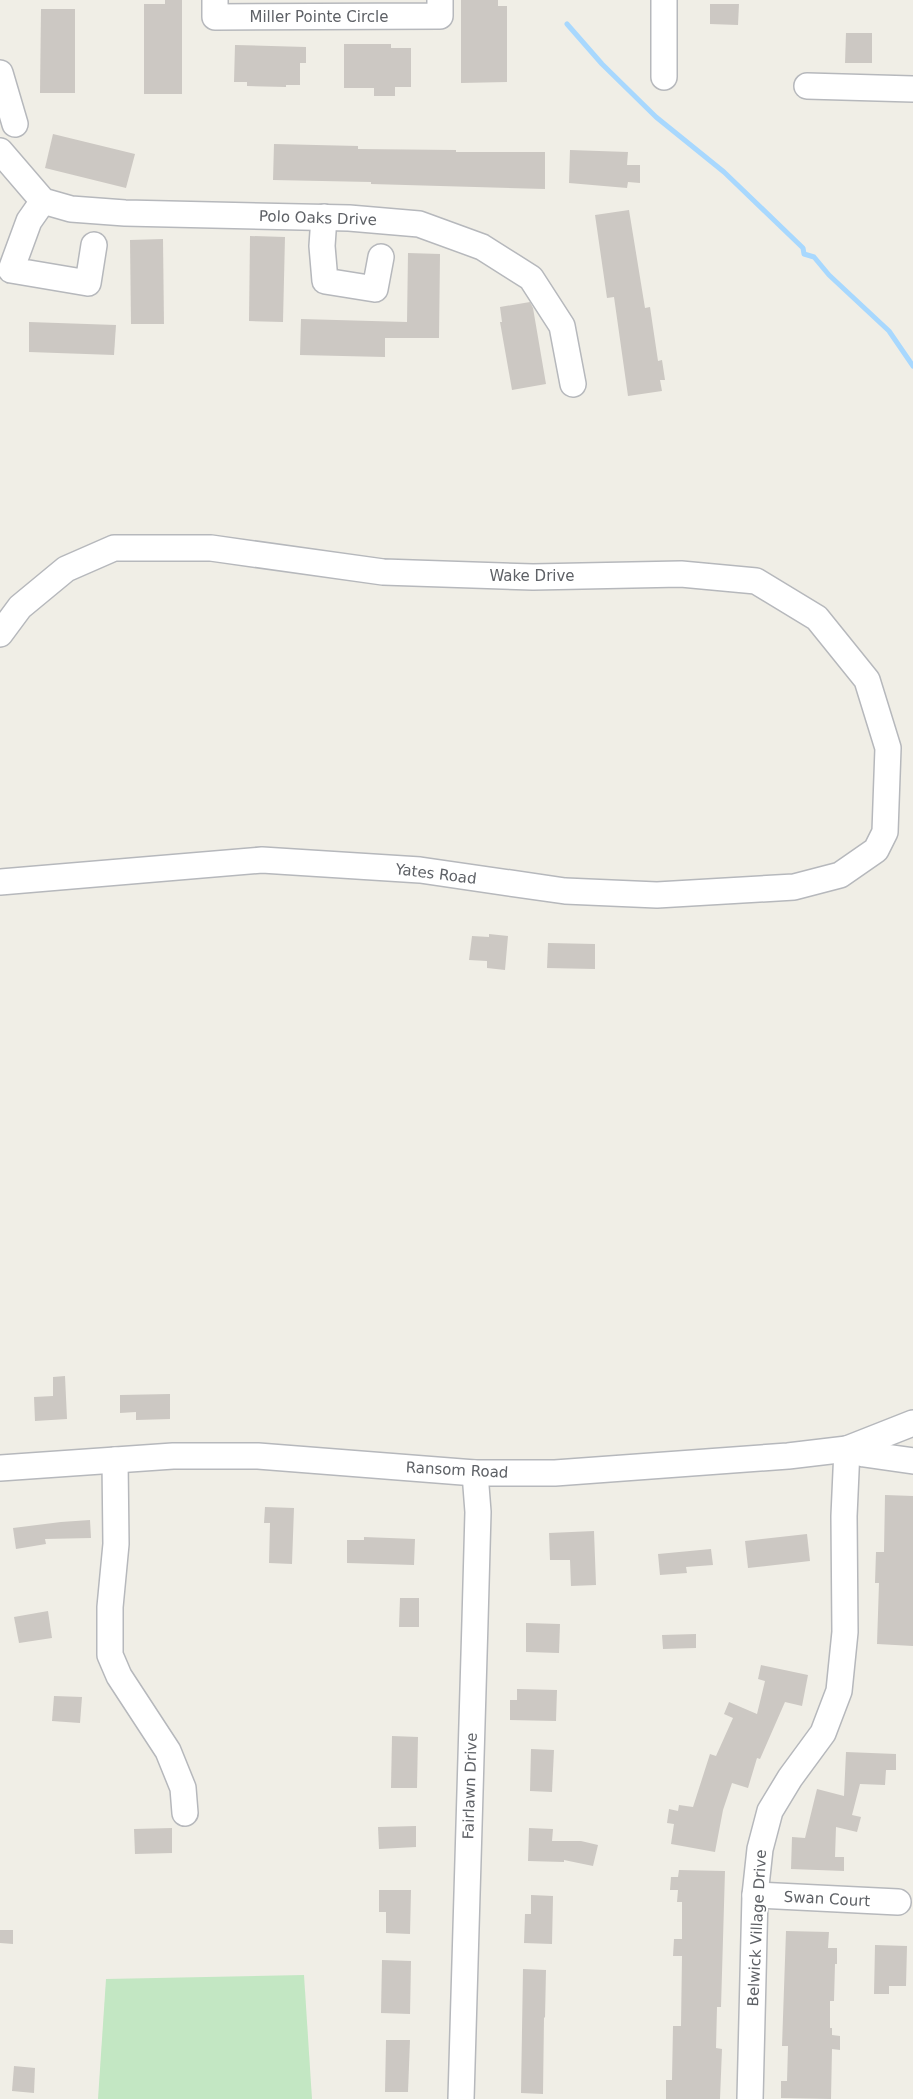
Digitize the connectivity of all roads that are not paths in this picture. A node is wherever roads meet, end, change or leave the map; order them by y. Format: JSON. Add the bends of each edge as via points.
{"nodes":[{"id":1,"x":216,"y":0,"type":"edge"},
{"id":2,"x":664,"y":0,"type":"edge"},
{"id":3,"x":440,"y":8,"type":"edge"},
{"id":4,"x":0,"y":71,"type":"edge"},
{"id":5,"x":664,"y":77,"type":"dead end"},
{"id":6,"x":807,"y":86,"type":"dead end"},
{"id":7,"x":913,"y":88,"type":"edge"},
{"id":8,"x":15,"y":124,"type":"dead end"},
{"id":9,"x":0,"y":151,"type":"edge"},
{"id":10,"x":43,"y":200,"type":"junction"},
{"id":11,"x":324,"y":217,"type":"junction"},
{"id":12,"x":94,"y":245,"type":"dead end"},
{"id":13,"x":381,"y":257,"type":"dead end"},
{"id":14,"x":573,"y":384,"type":"dead end"},
{"id":15,"x":0,"y":634,"type":"edge"},
{"id":16,"x":864,"y":858,"type":"joint"},
{"id":17,"x":0,"y":882,"type":"edge"},
{"id":18,"x":913,"y":1422,"type":"edge"},
{"id":19,"x":847,"y":1449,"type":"junction"},
{"id":20,"x":115,"y":1460,"type":"junction"},
{"id":21,"x":913,"y":1462,"type":"edge"},
{"id":22,"x":0,"y":1468,"type":"edge"},
{"id":23,"x":475,"y":1474,"type":"junction"},
{"id":24,"x":185,"y":1813,"type":"dead end"},
{"id":25,"x":755,"y":1895,"type":"junction"},
{"id":26,"x":898,"y":1902,"type":"dead end"},
{"id":27,"x":461,"y":2099,"type":"edge"},
{"id":28,"x":750,"y":2099,"type":"edge"}],
"edges":[{"from":1,"to":3,"type":"street","name":"Miller Pointe Circle","via":[[215,17]]},
{"from":2,"to":5,"type":"street"},
{"from":4,"to":8,"type":"street"},
{"from":6,"to":7,"type":"street"},
{"from":9,"to":10,"type":"street"},
{"from":10,"to":11,"type":"street","name":"Polo Oaks Drive","via":[[71,209],[125,213]]},
{"from":10,"to":12,"type":"street","via":[[29,221],[11,270],[88,283]]},
{"from":11,"to":13,"type":"street","via":[[325,282],[375,289]]},
{"from":11,"to":14,"type":"street","name":"Polo Oaks Drive","via":[[419,224],[482,247],[531,278],[562,326]]},
{"from":15,"to":16,"type":"street","name":"Wake Drive","via":[[20,607],[66,569],[114,548],[210,548],[383,572],[533,577],[681,574],[756,581],[817,618],[867,680],[888,748],[885,832],[876,850]]},
{"from":16,"to":17,"type":"street","name":"Yates Road","via":[[840,875],[794,887],[658,895],[565,891],[420,870],[262,860]]},
{"from":18,"to":19,"type":"street"},
{"from":19,"to":21,"type":"street","name":"Ransom Road"},
{"from":19,"to":23,"type":"street","name":"Ransom Road","via":[[575,1471]]},
{"from":19,"to":25,"type":"street","name":"Belwick Village Drive","via":[[844,1632],[839,1690],[824,1732],[770,1811],[760,1849]]},
{"from":20,"to":22,"type":"street","name":"Ransom Road"},
{"from":20,"to":23,"type":"street","name":"Ransom Road","via":[[258,1456]]},
{"from":20,"to":24,"type":"street","via":[[116,1544],[110,1607],[110,1655],[119,1676],[168,1751],[183,1788]]},
{"from":23,"to":27,"type":"street","name":"Fairlawn Drive","via":[[478,1512]]},
{"from":25,"to":26,"type":"street","name":"Swan Court"},
{"from":25,"to":28,"type":"street","name":"Belwick Village Drive"}]}
